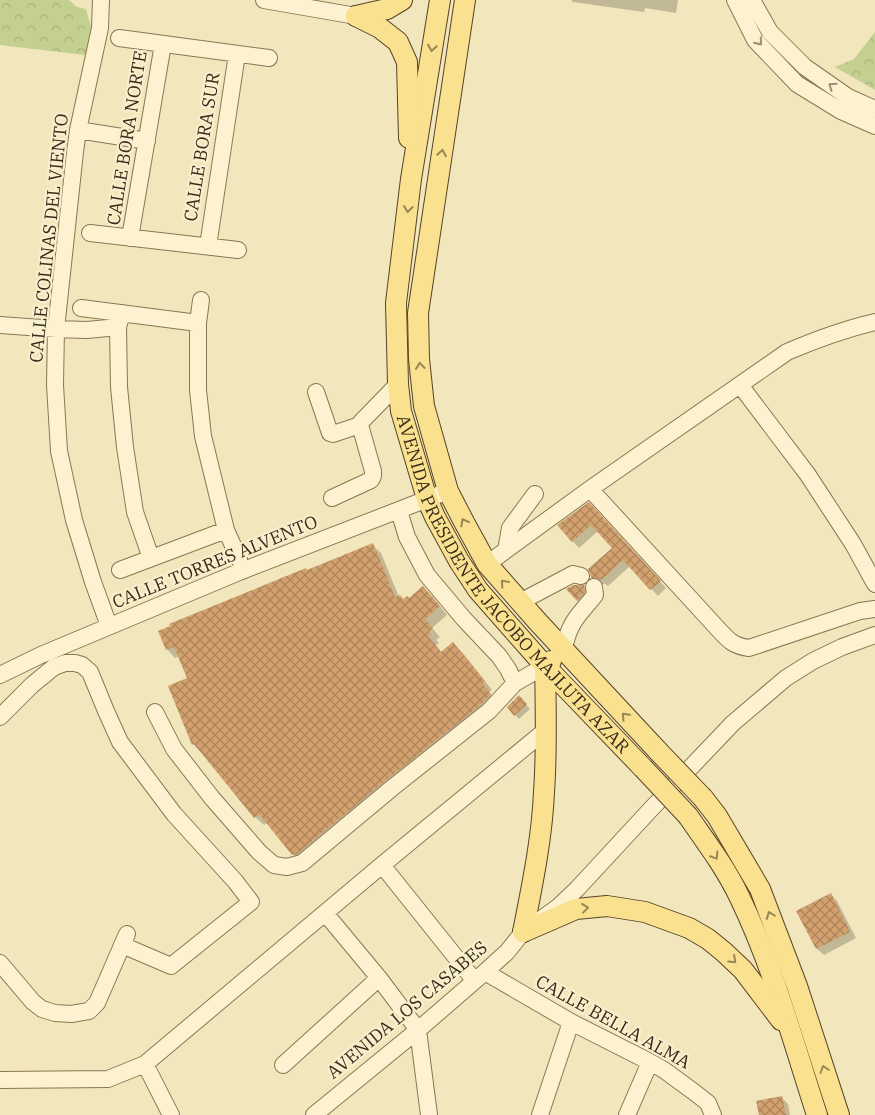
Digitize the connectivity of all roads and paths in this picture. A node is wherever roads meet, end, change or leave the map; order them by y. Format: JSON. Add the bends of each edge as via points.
{"nodes":[{"id":1,"x":91,"y":0,"type":"edge"},
{"id":2,"x":102,"y":0,"type":"edge"},
{"id":3,"x":264,"y":0,"type":"edge"},
{"id":4,"x":402,"y":0,"type":"edge"},
{"id":5,"x":440,"y":0,"type":"edge"},
{"id":6,"x":465,"y":0,"type":"edge"},
{"id":7,"x":735,"y":0,"type":"edge"},
{"id":8,"x":752,"y":0,"type":"edge"},
{"id":9,"x":356,"y":16,"type":"junction"},
{"id":10,"x":100,"y":28,"type":"junction"},
{"id":11,"x":119,"y":38,"type":"dead end"},
{"id":12,"x":163,"y":44,"type":"junction"},
{"id":13,"x":237,"y":54,"type":"junction"},
{"id":14,"x":270,"y":58,"type":"dead end"},
{"id":15,"x":875,"y":109,"type":"edge"},
{"id":16,"x":875,"y":126,"type":"edge"},
{"id":17,"x":78,"y":130,"type":"junction"},
{"id":18,"x":147,"y":141,"type":"junction"},
{"id":19,"x":412,"y":179,"type":"junction"},
{"id":20,"x":90,"y":233,"type":"dead end"},
{"id":21,"x":130,"y":238,"type":"junction"},
{"id":22,"x":208,"y":246,"type":"junction"},
{"id":23,"x":238,"y":250,"type":"dead end"},
{"id":24,"x":201,"y":300,"type":"dead end"},
{"id":25,"x":81,"y":308,"type":"dead end"},
{"id":26,"x":120,"y":320,"type":"junction"},
{"id":27,"x":875,"y":322,"type":"edge"},
{"id":28,"x":198,"y":323,"type":"junction"},
{"id":29,"x":0,"y":324,"type":"edge"},
{"id":30,"x":56,"y":329,"type":"junction"},
{"id":31,"x":398,"y":384,"type":"junction"},
{"id":32,"x":740,"y":385,"type":"junction"},
{"id":33,"x":316,"y":392,"type":"dead end"},
{"id":34,"x":360,"y":425,"type":"junction"},
{"id":35,"x":590,"y":489,"type":"junction"},
{"id":36,"x":448,"y":492,"type":"junction"},
{"id":37,"x":536,"y":494,"type":"dead end"},
{"id":38,"x":332,"y":498,"type":"dead end"},
{"id":39,"x":427,"y":499,"type":"junction"},
{"id":40,"x":399,"y":511,"type":"junction"},
{"id":41,"x":226,"y":530,"type":"junction"},
{"id":42,"x":506,"y":550,"type":"junction"},
{"id":43,"x":151,"y":558,"type":"junction"},
{"id":44,"x":239,"y":559,"type":"dead end"},
{"id":45,"x":487,"y":564,"type":"junction"},
{"id":46,"x":120,"y":570,"type":"dead end"},
{"id":47,"x":581,"y":576,"type":"dead end"},
{"id":48,"x":875,"y":584,"type":"edge"},
{"id":49,"x":594,"y":587,"type":"dead end"},
{"id":50,"x":520,"y":602,"type":"junction"},
{"id":51,"x":875,"y":609,"type":"edge"},
{"id":52,"x":109,"y":626,"type":"junction"},
{"id":53,"x":875,"y":635,"type":"edge"},
{"id":54,"x":563,"y":650,"type":"junction"},
{"id":55,"x":545,"y":666,"type":"junction"},
{"id":56,"x":0,"y":675,"type":"edge"},
{"id":57,"x":515,"y":683,"type":"junction"},
{"id":58,"x":155,"y":712,"type":"dead end"},
{"id":59,"x":0,"y":717,"type":"edge"},
{"id":60,"x":546,"y":730,"type":"junction"},
{"id":61,"x":382,"y":866,"type":"junction"},
{"id":62,"x":325,"y":913,"type":"junction"},
{"id":63,"x":523,"y":932,"type":"junction"},
{"id":64,"x":0,"y":963,"type":"edge"},
{"id":65,"x":480,"y":976,"type":"junction"},
{"id":66,"x":379,"y":978,"type":"junction"},
{"id":67,"x":571,"y":1022,"type":"junction"},
{"id":68,"x":418,"y":1030,"type":"junction"},
{"id":69,"x":790,"y":1031,"type":"junction"},
{"id":70,"x":650,"y":1062,"type":"junction"},
{"id":71,"x":145,"y":1064,"type":"junction"},
{"id":72,"x":283,"y":1065,"type":"dead end"},
{"id":73,"x":0,"y":1080,"type":"edge"},
{"id":74,"x":171,"y":1115,"type":"edge"},
{"id":75,"x":314,"y":1115,"type":"edge"},
{"id":76,"x":429,"y":1115,"type":"edge"},
{"id":77,"x":540,"y":1115,"type":"edge"},
{"id":78,"x":626,"y":1115,"type":"edge"},
{"id":79,"x":713,"y":1115,"type":"edge"},
{"id":80,"x":817,"y":1115,"type":"edge"},
{"id":81,"x":839,"y":1115,"type":"edge"}],
"edges":[{"from":1,"to":10,"type":"street","name":"CALLE COLINAS DEL VIENTO"},
{"from":2,"to":10,"type":"street","name":"CALLE COLINAS DEL VIENTO"},
{"from":3,"to":9,"type":"street"},
{"from":4,"to":9,"type":"main road","via":[[387,9]]},
{"from":5,"to":19,"type":"main road","name":"AVENIDA PRESIDENTE JACOBO MAJLUTA AZAR","one_way":true},
{"from":36,"to":6,"type":"main road","name":"AVENIDA PRESIDENTE JACOBO MAJLUTA AZAR","one_way":true,"via":[[424,406],[418,313]]},
{"from":7,"to":16,"type":"street","one_way":true,"via":[[755,40],[797,84],[841,111]]},
{"from":15,"to":8,"type":"street","one_way":true,"via":[[848,97],[805,67],[770,32]]},
{"from":9,"to":19,"type":"main road","via":[[398,42],[407,62]]},
{"from":10,"to":17,"type":"street","name":"CALLE COLINAS DEL VIENTO"},
{"from":11,"to":12,"type":"street"},
{"from":12,"to":13,"type":"street"},
{"from":12,"to":18,"type":"street","name":"CALLE BORA NORTE"},
{"from":13,"to":14,"type":"street"},
{"from":13,"to":22,"type":"street","name":"CALLE BORA SUR"},
{"from":17,"to":18,"type":"street"},
{"from":17,"to":30,"type":"street","name":"CALLE COLINAS DEL VIENTO"},
{"from":18,"to":21,"type":"street","name":"CALLE BORA NORTE"},
{"from":19,"to":31,"type":"main road","name":"AVENIDA PRESIDENTE JACOBO MAJLUTA AZAR","one_way":true,"via":[[396,303]]},
{"from":20,"to":21,"type":"street"},
{"from":21,"to":22,"type":"street"},
{"from":22,"to":23,"type":"street"},
{"from":24,"to":28,"type":"street"},
{"from":25,"to":26,"type":"street"},
{"from":26,"to":28,"type":"street"},
{"from":26,"to":30,"type":"street","via":[[87,330]]},
{"from":26,"to":43,"type":"street","via":[[119,387],[125,447],[134,512]]},
{"from":27,"to":32,"type":"street","via":[[787,352]]},
{"from":28,"to":41,"type":"street","via":[[198,390],[203,436]]},
{"from":29,"to":30,"type":"street"},
{"from":30,"to":52,"type":"street","name":"CALLE COLINAS DEL VIENTO","via":[[54,385],[59,451],[74,520]]},
{"from":31,"to":34,"type":"street"},
{"from":31,"to":39,"type":"main road","name":"AVENIDA PRESIDENTE JACOBO MAJLUTA AZAR","via":[[402,411]]},
{"from":32,"to":35,"type":"street"},
{"from":32,"to":48,"type":"street","via":[[808,475]]},
{"from":33,"to":34,"type":"street","via":[[330,433]]},
{"from":34,"to":38,"type":"street","via":[[373,476],[371,480]]},
{"from":35,"to":42,"type":"street"},
{"from":35,"to":51,"type":"street","via":[[719,630],[740,647],[749,648],[860,611]]},
{"from":36,"to":39,"type":"street","name":"CALLE TORRES ALVENTO"},
{"from":45,"to":36,"type":"main road","name":"AVENIDA PRESIDENTE JACOBO MAJLUTA AZAR","one_way":true},
{"from":37,"to":42,"type":"street","via":[[510,528]]},
{"from":39,"to":40,"type":"street","name":"CALLE TORRES ALVENTO"},
{"from":39,"to":55,"type":"main road","name":"AVENIDA PRESIDENTE JACOBO MAJLUTA AZAR","via":[[459,562],[478,590]]},
{"from":40,"to":52,"type":"street","name":"CALLE TORRES ALVENTO"},
{"from":40,"to":57,"type":"street","via":[[407,537],[427,575],[498,656]]},
{"from":41,"to":43,"type":"street"},
{"from":41,"to":44,"type":"street"},
{"from":42,"to":45,"type":"street"},
{"from":43,"to":46,"type":"street"},
{"from":50,"to":45,"type":"main road","name":"AVENIDA PRESIDENTE JACOBO MAJLUTA AZAR","one_way":true},
{"from":47,"to":50,"type":"street","via":[[573,574]]},
{"from":49,"to":54,"type":"street","via":[[595,596],[578,614]]},
{"from":50,"to":54,"type":"main road","name":"AVENIDA PRESIDENTE JACOBO MAJLUTA AZAR"},
{"from":52,"to":56,"type":"street","name":"CALLE TORRES ALVENTO"},
{"from":53,"to":63,"type":"street","name":"AVENIDA LOS CASABES","via":[[813,661],[786,678],[733,723],[577,889]]},
{"from":54,"to":55,"type":"main road"},
{"from":81,"to":54,"type":"main road","name":"AVENIDA PRESIDENTE JACOBO MAJLUTA AZAR","one_way":true,"bridge":true,"via":[[760,889],[703,798]]},
{"from":55,"to":57,"type":"street"},
{"from":55,"to":60,"type":"main road"},
{"from":55,"to":69,"type":"main road","name":"AVENIDA PRESIDENTE JACOBO MAJLUTA AZAR","one_way":true,"bridge":true,"via":[[688,816],[716,855],[758,939]]},
{"from":57,"to":58,"type":"street","via":[[489,711],[302,863],[287,867],[274,865],[259,852],[212,798],[174,749]]},
{"from":59,"to":64,"type":"street","via":[[54,667],[65,663],[82,665],[90,672],[120,742],[174,814],[251,902],[170,966],[125,940],[97,1003],[89,1011],[55,1014],[42,1009],[32,1002]]},
{"from":60,"to":61,"type":"street"},
{"from":60,"to":63,"type":"main road","via":[[541,824]]},
{"from":61,"to":62,"type":"street"},
{"from":61,"to":65,"type":"street"},
{"from":62,"to":66,"type":"street"},
{"from":62,"to":71,"type":"street"},
{"from":63,"to":65,"type":"street","name":"AVENIDA LOS CASABES","via":[[507,952]]},
{"from":63,"to":69,"type":"main road","one_way":true,"via":[[576,909],[607,906],[645,912],[689,928],[708,939],[743,970]]},
{"from":65,"to":67,"type":"street","name":"CALLE BELLA ALMA"},
{"from":65,"to":68,"type":"street","name":"AVENIDA LOS CASABES"},
{"from":66,"to":68,"type":"street"},
{"from":66,"to":72,"type":"street"},
{"from":67,"to":70,"type":"street","name":"CALLE BELLA ALMA"},
{"from":67,"to":77,"type":"street"},
{"from":68,"to":75,"type":"street","name":"AVENIDA LOS CASABES"},
{"from":68,"to":76,"type":"street"},
{"from":69,"to":80,"type":"main road","name":"AVENIDA PRESIDENTE JACOBO MAJLUTA AZAR"},
{"from":70,"to":78,"type":"street"},
{"from":70,"to":79,"type":"street","name":"CALLE BELLA ALMA","via":[[708,1103]]},
{"from":71,"to":73,"type":"street","via":[[108,1079]]},
{"from":71,"to":74,"type":"street"}]}
